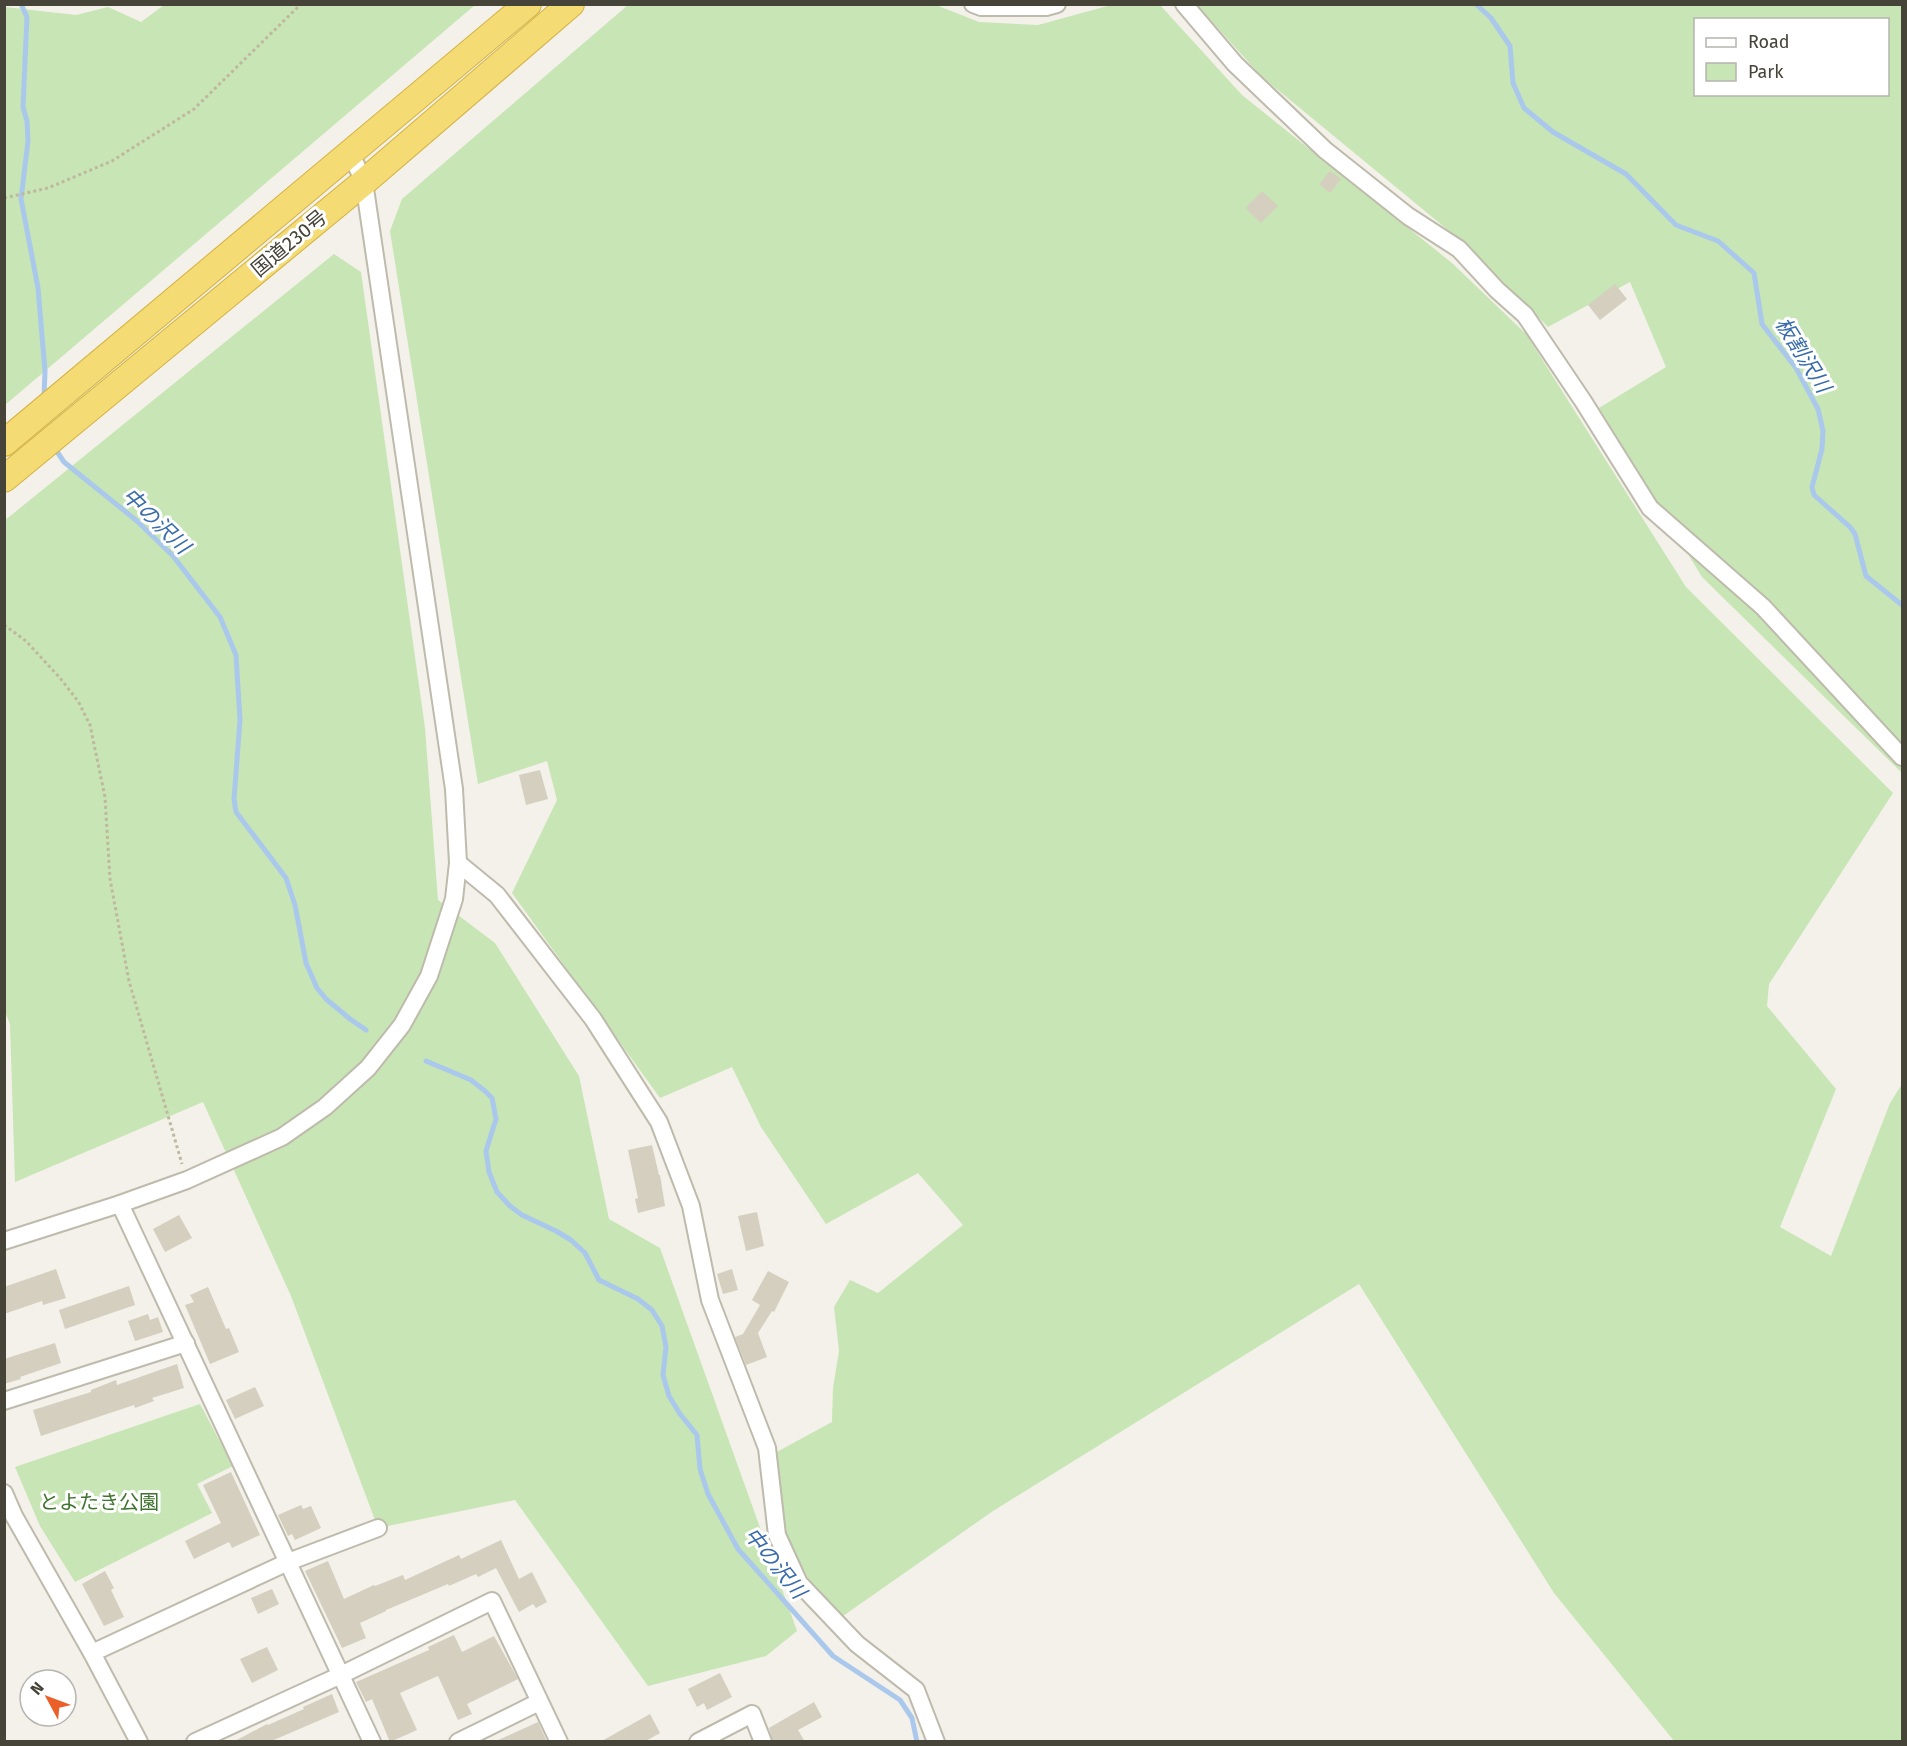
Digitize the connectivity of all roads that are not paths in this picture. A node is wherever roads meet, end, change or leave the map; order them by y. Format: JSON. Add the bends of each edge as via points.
{"nodes":[{"id":1,"x":528,"y":4,"type":"edge"},
{"id":2,"x":571,"y":4,"type":"edge"},
{"id":3,"x":973,"y":4,"type":"edge"},
{"id":4,"x":1057,"y":4,"type":"edge"},
{"id":5,"x":1184,"y":4,"type":"edge"},
{"id":6,"x":351,"y":154,"type":"junction"},
{"id":7,"x":364,"y":182,"type":"junction"},
{"id":8,"x":4,"y":443,"type":"edge"},
{"id":9,"x":4,"y":479,"type":"edge"},
{"id":10,"x":1902,"y":757,"type":"edge"},
{"id":11,"x":458,"y":863,"type":"junction"},
{"id":12,"x":120,"y":1204,"type":"junction"},
{"id":13,"x":4,"y":1241,"type":"edge"},
{"id":14,"x":186,"y":1342,"type":"junction"},
{"id":15,"x":4,"y":1401,"type":"edge"},
{"id":16,"x":4,"y":1493,"type":"edge"},
{"id":17,"x":378,"y":1528,"type":"dead end"},
{"id":18,"x":288,"y":1562,"type":"junction"},
{"id":19,"x":92,"y":1653,"type":"junction"},
{"id":20,"x":341,"y":1675,"type":"junction"},
{"id":21,"x":539,"y":1702,"type":"junction"},
{"id":22,"x":139,"y":1742,"type":"edge"},
{"id":23,"x":195,"y":1742,"type":"edge"},
{"id":24,"x":372,"y":1742,"type":"edge"},
{"id":25,"x":458,"y":1742,"type":"edge"},
{"id":26,"x":560,"y":1742,"type":"edge"},
{"id":27,"x":698,"y":1742,"type":"edge"},
{"id":28,"x":764,"y":1742,"type":"edge"},
{"id":29,"x":936,"y":1742,"type":"edge"}],
"edges":[{"from":1,"to":6,"type":"highway","name":"国道230号"},
{"from":2,"to":7,"type":"highway","name":"国道230号"},
{"from":3,"to":4,"type":"street"},
{"from":5,"to":10,"type":"street","via":[[1235,64],[1325,150],[1408,216],[1459,249],[1526,315],[1650,508],[1763,607]]},
{"from":6,"to":7,"type":"street"},
{"from":6,"to":8,"type":"highway","name":"国道230号"},
{"from":7,"to":9,"type":"highway","name":"国道230号"},
{"from":7,"to":11,"type":"street","via":[[454,789]]},
{"from":11,"to":12,"type":"street","via":[[454,899],[429,976],[402,1025],[368,1068],[325,1107],[282,1137],[187,1180]]},
{"from":11,"to":29,"type":"street","via":[[497,895],[592,1019],[660,1122],[691,1206],[710,1300],[767,1448],[777,1535],[799,1583],[857,1644],[916,1690]]},
{"from":12,"to":13,"type":"street"},
{"from":12,"to":14,"type":"street"},
{"from":14,"to":15,"type":"street"},
{"from":14,"to":18,"type":"street"},
{"from":16,"to":19,"type":"street"},
{"from":17,"to":18,"type":"street"},
{"from":18,"to":19,"type":"street"},
{"from":18,"to":20,"type":"street"},
{"from":19,"to":22,"type":"street"},
{"from":20,"to":21,"type":"street","via":[[492,1601]]},
{"from":20,"to":23,"type":"street"},
{"from":20,"to":24,"type":"street"},
{"from":21,"to":25,"type":"street"},
{"from":21,"to":26,"type":"street"},
{"from":27,"to":28,"type":"street","via":[[752,1714]]}]}
